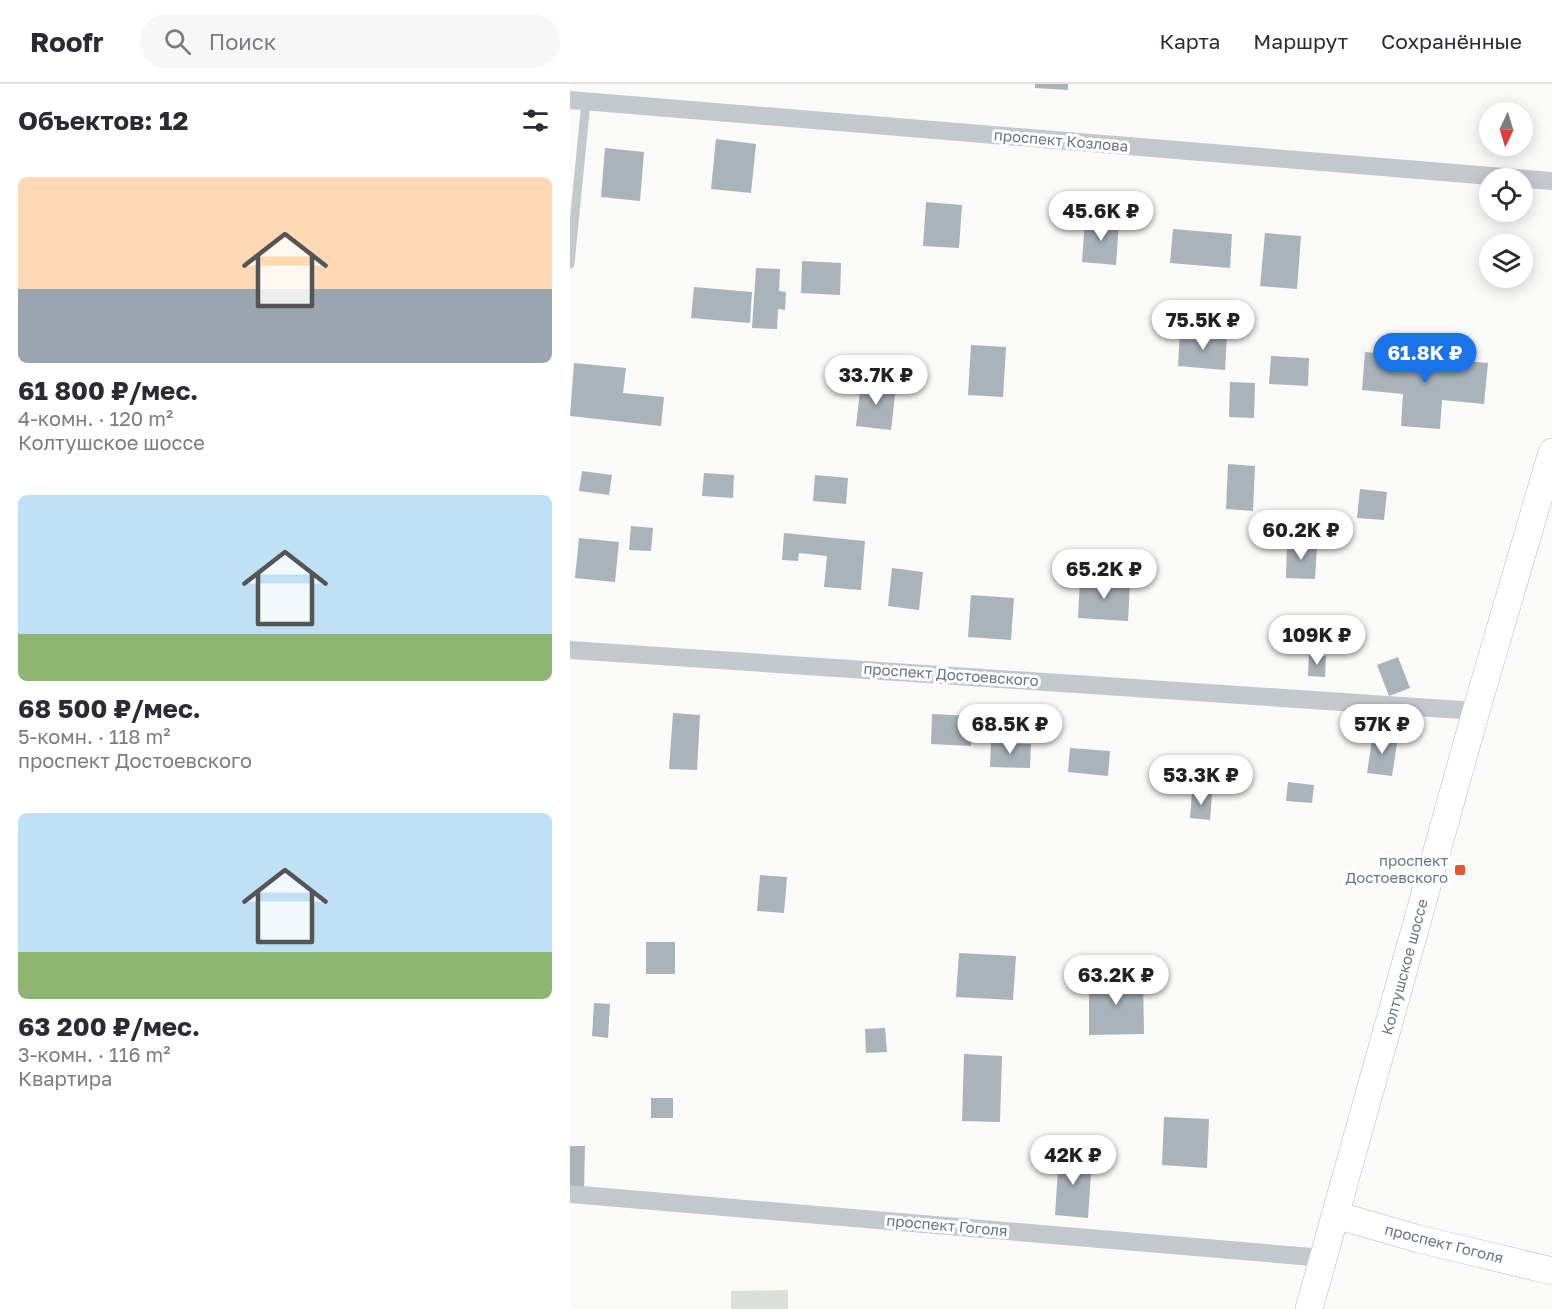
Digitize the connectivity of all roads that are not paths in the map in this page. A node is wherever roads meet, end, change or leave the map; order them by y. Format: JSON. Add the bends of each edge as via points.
{"nodes":[{"id":1,"x":578,"y":101,"type":"edge"},
{"id":2,"x":1552,"y":181,"type":"edge"},
{"id":3,"x":570,"y":264,"type":"edge"},
{"id":4,"x":1552,"y":452,"type":"edge"},
{"id":5,"x":570,"y":650,"type":"edge"},
{"id":6,"x":1476,"y":711,"type":"junction"},
{"id":7,"x":570,"y":1194,"type":"edge"},
{"id":8,"x":1336,"y":1215,"type":"junction"},
{"id":9,"x":1324,"y":1258,"type":"junction"},
{"id":10,"x":1552,"y":1271,"type":"edge"},
{"id":11,"x":1310,"y":1309,"type":"edge"}],
"edges":[{"from":1,"to":2,"type":"street","name":"проспект Козлова"},
{"from":1,"to":3,"type":"lane"},
{"from":4,"to":6,"type":"main road","name":"Колтушское шоссе"},
{"from":5,"to":6,"type":"street","name":"проспект Достоевского"},
{"from":6,"to":8,"type":"main road","name":"Колтушское шоссе"},
{"from":7,"to":9,"type":"street","name":"проспект Гоголя"},
{"from":8,"to":9,"type":"main road","name":"Колтушское шоссе"},
{"from":8,"to":10,"type":"main road","name":"проспект Гоголя"},
{"from":9,"to":11,"type":"main road","name":"Колтушское шоссе"}]}
